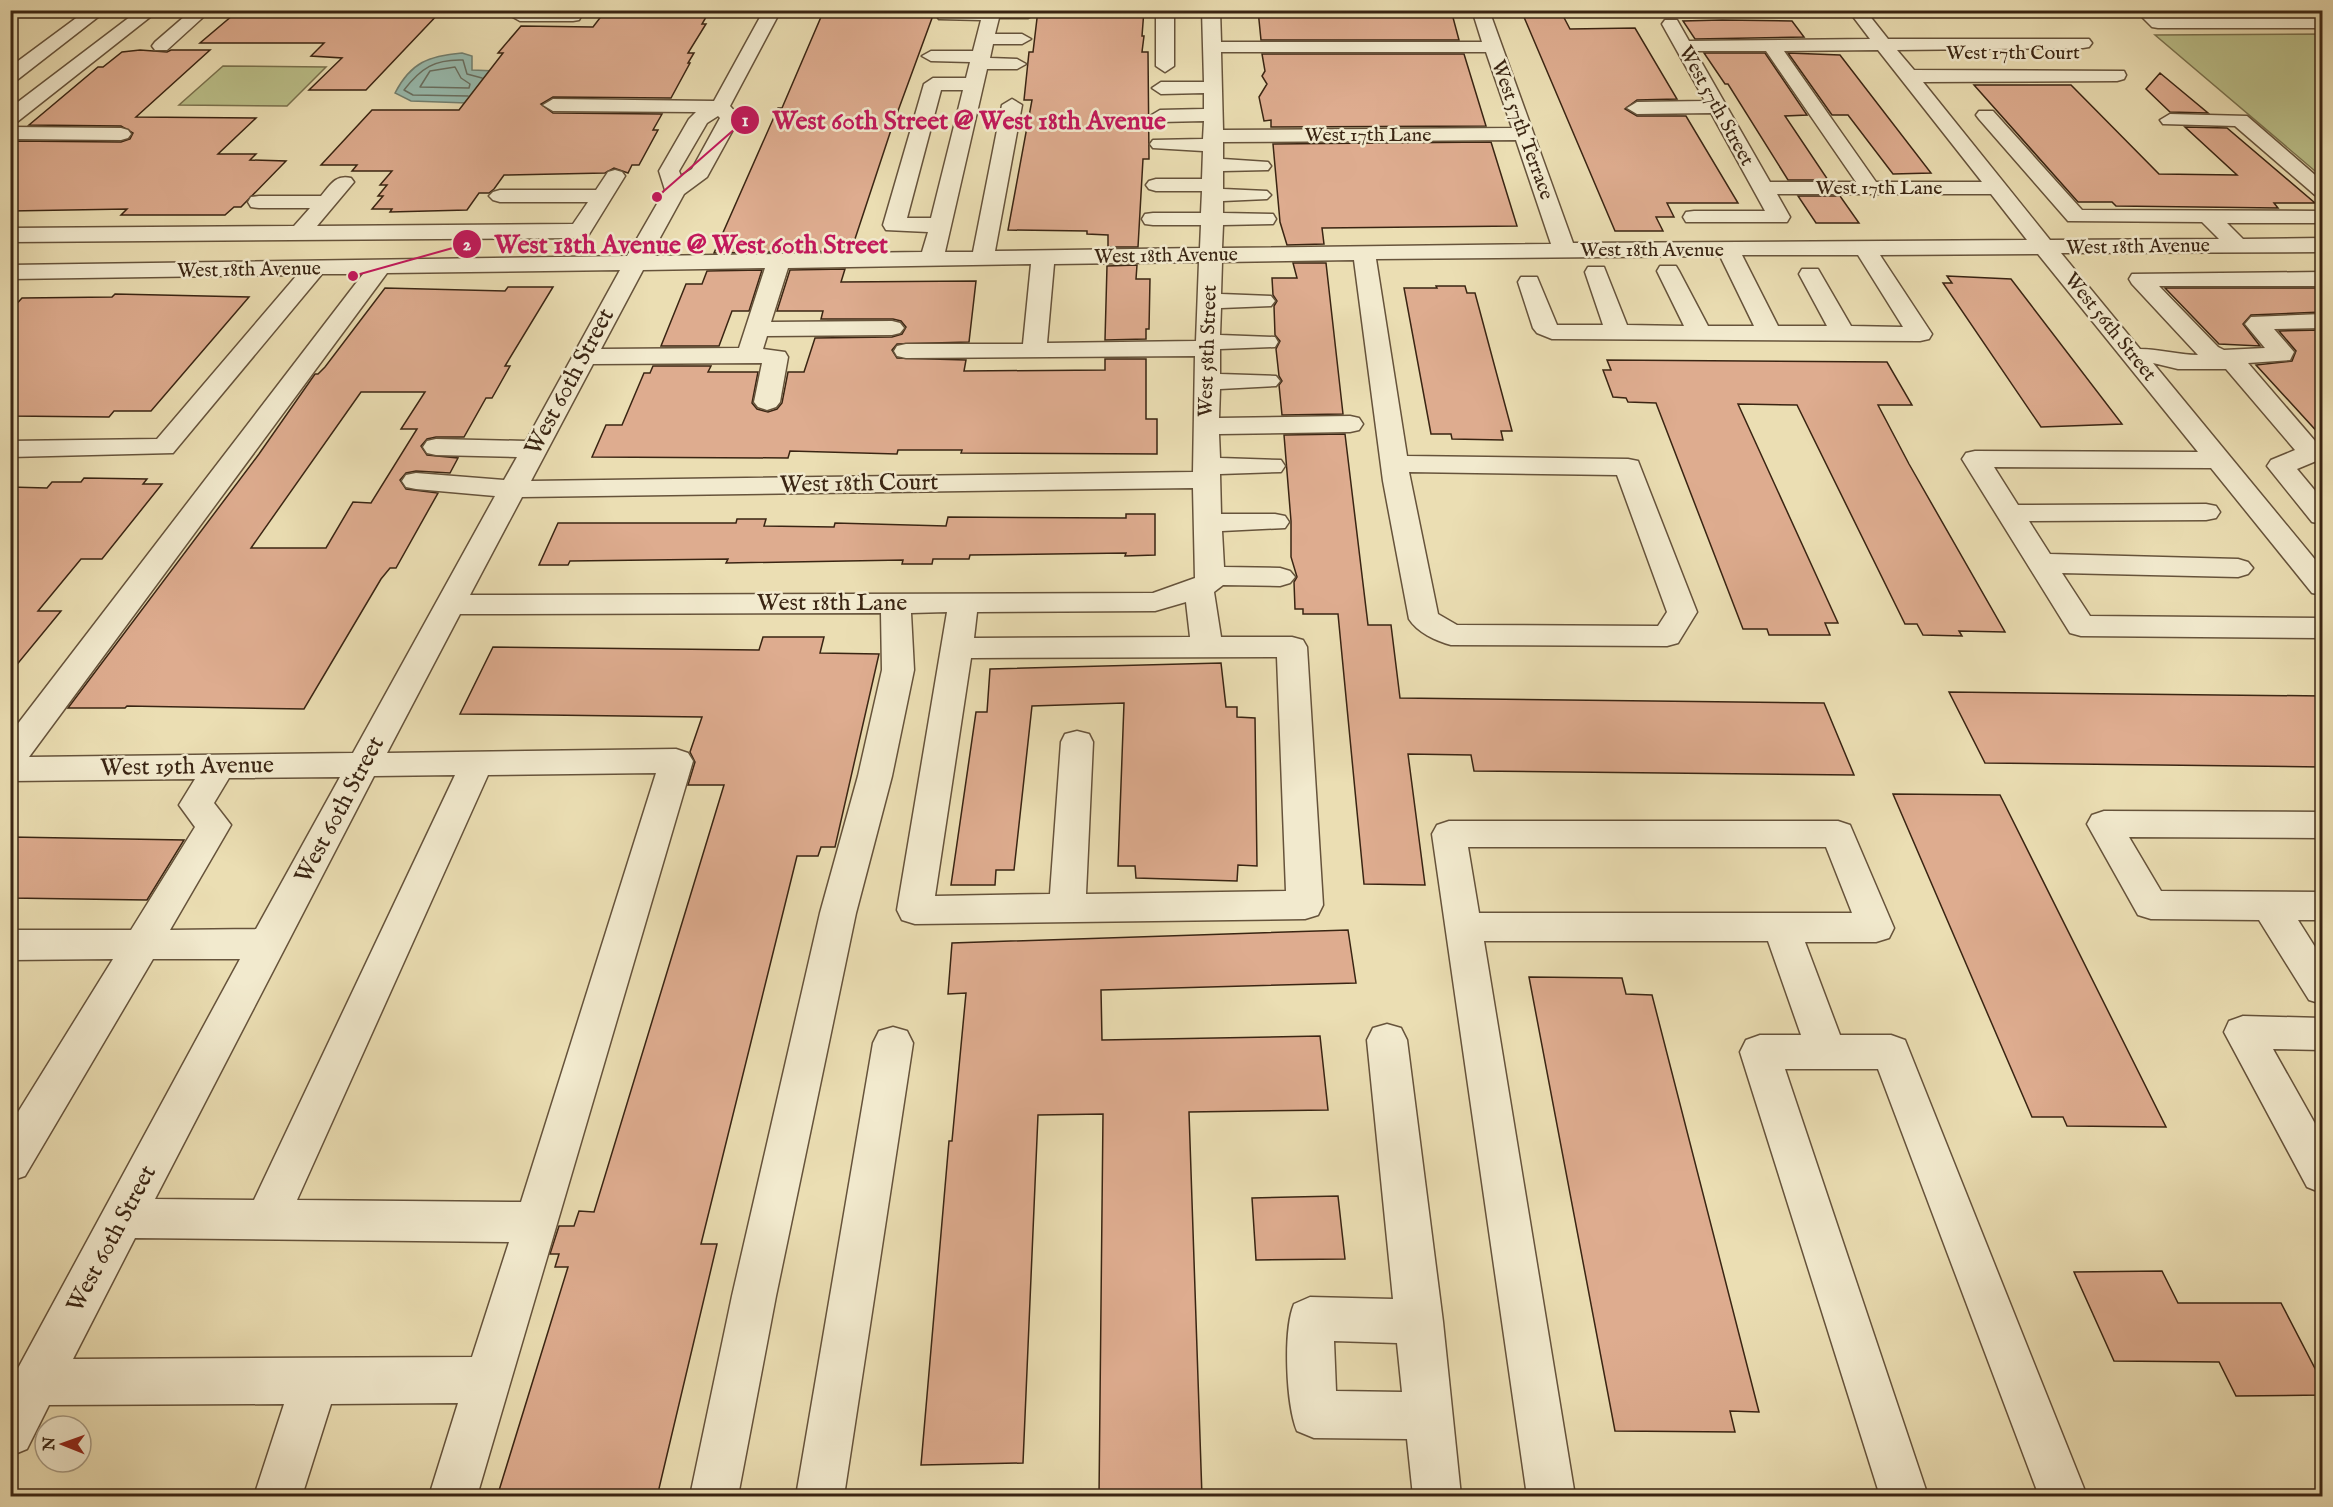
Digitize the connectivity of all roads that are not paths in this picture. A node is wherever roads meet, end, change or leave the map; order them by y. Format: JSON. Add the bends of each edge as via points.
{"nodes":[{"id":1,"x":99,"y":10,"type":"edge"},
{"id":2,"x":151,"y":10,"type":"edge"},
{"id":3,"x":203,"y":10,"type":"edge"},
{"id":4,"x":524,"y":10,"type":"edge"},
{"id":5,"x":577,"y":10,"type":"edge"},
{"id":6,"x":773,"y":10,"type":"edge"},
{"id":7,"x":1165,"y":10,"type":"edge"},
{"id":8,"x":1211,"y":10,"type":"edge"},
{"id":9,"x":1480,"y":10,"type":"edge"},
{"id":10,"x":1856,"y":10,"type":"edge"},
{"id":11,"x":2143,"y":10,"type":"edge"},
{"id":12,"x":2316,"y":10,"type":"edge"},
{"id":13,"x":1028,"y":13,"type":"dead end"},
{"id":14,"x":945,"y":15,"type":"dead end"},
{"id":15,"x":2322,"y":15,"type":"edge"},
{"id":16,"x":2063,"y":23,"type":"dead end"},
{"id":17,"x":1671,"y":24,"type":"dead end"},
{"id":18,"x":2322,"y":24,"type":"edge"},
{"id":19,"x":987,"y":33,"type":"edge"},
{"id":20,"x":963,"y":34,"type":"dead end"},
{"id":21,"x":1022,"y":39,"type":"dead end"},
{"id":22,"x":2083,"y":43,"type":"junction"},
{"id":23,"x":1883,"y":44,"type":"junction"},
{"id":24,"x":1771,"y":45,"type":"junction"},
{"id":25,"x":161,"y":46,"type":"dead end"},
{"id":26,"x":1683,"y":46,"type":"junction"},
{"id":27,"x":1213,"y":47,"type":"junction"},
{"id":28,"x":1492,"y":47,"type":"junction"},
{"id":29,"x":931,"y":56,"type":"dead end"},
{"id":30,"x":1017,"y":63,"type":"dead end"},
{"id":31,"x":1165,"y":66,"type":"dead end"},
{"id":32,"x":10,"y":76,"type":"edge"},
{"id":33,"x":1909,"y":76,"type":"junction"},
{"id":34,"x":1212,"y":87,"type":"junction"},
{"id":35,"x":1161,"y":88,"type":"dead end"},
{"id":36,"x":995,"y":91,"type":"junction"},
{"id":37,"x":553,"y":105,"type":"dead end"},
{"id":38,"x":720,"y":107,"type":"junction"},
{"id":39,"x":1717,"y":107,"type":"junction"},
{"id":40,"x":1637,"y":108,"type":"dead end"},
{"id":41,"x":1986,"y":115,"type":"dead end"},
{"id":42,"x":1160,"y":116,"type":"dead end"},
{"id":43,"x":10,"y":118,"type":"edge"},
{"id":44,"x":2170,"y":120,"type":"dead end"},
{"id":45,"x":10,"y":133,"type":"edge"},
{"id":46,"x":121,"y":134,"type":"dead end"},
{"id":47,"x":1524,"y":134,"type":"junction"},
{"id":48,"x":1160,"y":144,"type":"dead end"},
{"id":49,"x":1212,"y":157,"type":"junction"},
{"id":50,"x":1261,"y":166,"type":"dead end"},
{"id":51,"x":615,"y":176,"type":"dead end"},
{"id":52,"x":1156,"y":185,"type":"dead end"},
{"id":53,"x":1761,"y":188,"type":"junction"},
{"id":54,"x":1997,"y":188,"type":"junction"},
{"id":55,"x":1871,"y":189,"type":"junction"},
{"id":56,"x":675,"y":190,"type":"junction"},
{"id":57,"x":2322,"y":191,"type":"edge"},
{"id":58,"x":1260,"y":195,"type":"dead end"},
{"id":59,"x":500,"y":196,"type":"dead end"},
{"id":60,"x":602,"y":196,"type":"junction"},
{"id":61,"x":259,"y":202,"type":"dead end"},
{"id":62,"x":2208,"y":216,"type":"junction"},
{"id":63,"x":1694,"y":217,"type":"dead end"},
{"id":64,"x":2322,"y":217,"type":"edge"},
{"id":65,"x":1153,"y":219,"type":"dead end"},
{"id":66,"x":1211,"y":219,"type":"junction"},
{"id":67,"x":1265,"y":219,"type":"dead end"},
{"id":68,"x":941,"y":225,"type":"junction"},
{"id":69,"x":265,"y":233,"type":"junction"},
{"id":70,"x":300,"y":233,"type":"junction"},
{"id":71,"x":10,"y":235,"type":"edge"},
{"id":72,"x":2322,"y":245,"type":"edge"},
{"id":73,"x":2238,"y":246,"type":"junction"},
{"id":74,"x":2045,"y":248,"type":"junction"},
{"id":75,"x":1728,"y":249,"type":"junction"},
{"id":76,"x":1865,"y":249,"type":"junction"},
{"id":77,"x":1564,"y":250,"type":"junction"},
{"id":78,"x":1364,"y":253,"type":"junction"},
{"id":79,"x":1211,"y":255,"type":"junction"},
{"id":80,"x":1043,"y":257,"type":"junction"},
{"id":81,"x":983,"y":258,"type":"junction"},
{"id":82,"x":932,"y":259,"type":"junction"},
{"id":83,"x":778,"y":262,"type":"junction"},
{"id":84,"x":633,"y":265,"type":"junction"},
{"id":85,"x":379,"y":268,"type":"junction"},
{"id":86,"x":314,"y":269,"type":"junction"},
{"id":87,"x":232,"y":270,"type":"junction"},
{"id":88,"x":10,"y":272,"type":"edge"},
{"id":89,"x":81,"y":272,"type":"junction"},
{"id":90,"x":1596,"y":272,"type":"dead end"},
{"id":91,"x":1668,"y":272,"type":"dead end"},
{"id":92,"x":1810,"y":274,"type":"dead end"},
{"id":93,"x":2322,"y":279,"type":"edge"},
{"id":94,"x":1529,"y":282,"type":"dead end"},
{"id":95,"x":62,"y":291,"type":"dead end"},
{"id":96,"x":1210,"y":301,"type":"junction"},
{"id":97,"x":1263,"y":301,"type":"dead end"},
{"id":98,"x":2322,"y":321,"type":"edge"},
{"id":99,"x":892,"y":328,"type":"dead end"},
{"id":100,"x":757,"y":329,"type":"junction"},
{"id":101,"x":1617,"y":332,"type":"junction"},
{"id":102,"x":1699,"y":332,"type":"junction"},
{"id":103,"x":1770,"y":333,"type":"junction"},
{"id":104,"x":1843,"y":333,"type":"junction"},
{"id":105,"x":1266,"y":342,"type":"dead end"},
{"id":106,"x":1209,"y":345,"type":"junction"},
{"id":107,"x":906,"y":351,"type":"dead end"},
{"id":108,"x":1034,"y":351,"type":"junction"},
{"id":109,"x":749,"y":355,"type":"junction"},
{"id":110,"x":2146,"y":356,"type":"junction"},
{"id":111,"x":584,"y":357,"type":"junction"},
{"id":112,"x":2221,"y":357,"type":"junction"},
{"id":113,"x":1267,"y":381,"type":"dead end"},
{"id":114,"x":1208,"y":382,"type":"junction"},
{"id":115,"x":767,"y":402,"type":"dead end"},
{"id":116,"x":1350,"y":424,"type":"dead end"},
{"id":117,"x":1206,"y":426,"type":"junction"},
{"id":118,"x":436,"y":447,"type":"dead end"},
{"id":119,"x":10,"y":448,"type":"edge"},
{"id":120,"x":534,"y":449,"type":"junction"},
{"id":121,"x":2314,"y":458,"type":"edge"},
{"id":122,"x":2219,"y":460,"type":"junction"},
{"id":123,"x":1395,"y":464,"type":"junction"},
{"id":124,"x":1272,"y":466,"type":"dead end"},
{"id":125,"x":1205,"y":473,"type":"junction"},
{"id":126,"x":416,"y":481,"type":"dead end"},
{"id":127,"x":513,"y":489,"type":"junction"},
{"id":128,"x":2206,"y":512,"type":"dead end"},
{"id":129,"x":2008,"y":513,"type":"junction"},
{"id":130,"x":2322,"y":516,"type":"edge"},
{"id":131,"x":1275,"y":522,"type":"dead end"},
{"id":132,"x":1207,"y":523,"type":"junction"},
{"id":133,"x":2041,"y":564,"type":"junction"},
{"id":134,"x":2238,"y":568,"type":"dead end"},
{"id":135,"x":1280,"y":577,"type":"dead end"},
{"id":136,"x":1206,"y":582,"type":"junction"},
{"id":137,"x":2322,"y":586,"type":"edge"},
{"id":138,"x":964,"y":602,"type":"junction"},
{"id":139,"x":897,"y":603,"type":"junction"},
{"id":140,"x":450,"y":605,"type":"junction"},
{"id":141,"x":2322,"y":627,"type":"edge"},
{"id":142,"x":1207,"y":647,"type":"junction"},
{"id":143,"x":957,"y":648,"type":"junction"},
{"id":144,"x":1077,"y":742,"type":"dead end"},
{"id":145,"x":10,"y":758,"type":"edge"},
{"id":146,"x":477,"y":763,"type":"junction"},
{"id":147,"x":364,"y":764,"type":"junction"},
{"id":148,"x":219,"y":766,"type":"junction"},
{"id":149,"x":10,"y":769,"type":"edge"},
{"id":150,"x":2322,"y":825,"type":"edge"},
{"id":151,"x":2270,"y":906,"type":"junction"},
{"id":152,"x":2322,"y":906,"type":"edge"},
{"id":153,"x":1067,"y":908,"type":"junction"},
{"id":154,"x":1465,"y":927,"type":"junction"},
{"id":155,"x":1781,"y":927,"type":"junction"},
{"id":156,"x":10,"y":945,"type":"edge"},
{"id":157,"x":144,"y":945,"type":"junction"},
{"id":158,"x":267,"y":945,"type":"junction"},
{"id":159,"x":2322,"y":989,"type":"edge"},
{"id":160,"x":2322,"y":1034,"type":"edge"},
{"id":161,"x":1387,"y":1041,"type":"dead end"},
{"id":162,"x":893,"y":1043,"type":"dead end"},
{"id":163,"x":1826,"y":1052,"type":"junction"},
{"id":164,"x":10,"y":1163,"type":"edge"},
{"id":165,"x":2322,"y":1174,"type":"edge"},
{"id":166,"x":123,"y":1218,"type":"junction"},
{"id":167,"x":267,"y":1219,"type":"junction"},
{"id":168,"x":536,"y":1222,"type":"junction"},
{"id":169,"x":1420,"y":1322,"type":"junction"},
{"id":170,"x":488,"y":1380,"type":"junction"},
{"id":171,"x":315,"y":1381,"type":"junction"},
{"id":172,"x":37,"y":1382,"type":"junction"},
{"id":173,"x":1429,"y":1416,"type":"junction"},
{"id":174,"x":10,"y":1432,"type":"edge"},
{"id":175,"x":278,"y":1497,"type":"edge"},
{"id":176,"x":453,"y":1497,"type":"edge"},
{"id":177,"x":714,"y":1497,"type":"edge"},
{"id":178,"x":820,"y":1497,"type":"edge"},
{"id":179,"x":1437,"y":1497,"type":"edge"},
{"id":180,"x":1551,"y":1497,"type":"edge"},
{"id":181,"x":1904,"y":1497,"type":"edge"},
{"id":182,"x":2062,"y":1497,"type":"edge"}],
"edges":[{"from":1,"to":32,"type":"street"},
{"from":2,"to":43,"type":"street"},
{"from":3,"to":25,"type":"street"},
{"from":4,"to":5,"type":"street","via":[[520,16],[573,16]]},
{"from":6,"to":38,"type":"street"},
{"from":7,"to":31,"type":"street"},
{"from":8,"to":27,"type":"street","name":"West 58th Street"},
{"from":9,"to":28,"type":"street","name":"West 57th Terrace"},
{"from":10,"to":23,"type":"street","name":"West 56th Street"},
{"from":11,"to":18,"type":"street","via":[[2158,23]]},
{"from":12,"to":15,"type":"street"},
{"from":13,"to":19,"type":"street"},
{"from":14,"to":19,"type":"street"},
{"from":16,"to":22,"type":"street"},
{"from":17,"to":26,"type":"street","name":"West 57th Street"},
{"from":19,"to":20,"type":"street"},
{"from":19,"to":21,"type":"street"},
{"from":19,"to":29,"type":"street"},
{"from":19,"to":30,"type":"street"},
{"from":19,"to":36,"type":"street"},
{"from":22,"to":23,"type":"street"},
{"from":22,"to":33,"type":"street","name":"West 17th Court","via":[[2117,75]]},
{"from":23,"to":24,"type":"street"},
{"from":23,"to":33,"type":"street","name":"West 56th Street"},
{"from":24,"to":26,"type":"street"},
{"from":24,"to":55,"type":"street"},
{"from":26,"to":39,"type":"street","name":"West 57th Street"},
{"from":27,"to":28,"type":"street"},
{"from":27,"to":34,"type":"street","name":"West 58th Street"},
{"from":28,"to":47,"type":"street","name":"West 57th Terrace"},
{"from":33,"to":54,"type":"street","name":"West 56th Street"},
{"from":34,"to":35,"type":"street"},
{"from":34,"to":49,"type":"street","name":"West 58th Street"},
{"from":36,"to":68,"type":"street"},
{"from":36,"to":68,"type":"street","via":[[933,84],[894,225]]},
{"from":36,"to":81,"type":"street"},
{"from":37,"to":38,"type":"street"},
{"from":38,"to":56,"type":"street","via":[[699,119],[669,171]]},
{"from":38,"to":56,"type":"street","name":"West 60th Street","via":[[730,117],[700,173]]},
{"from":39,"to":40,"type":"street"},
{"from":39,"to":53,"type":"street","name":"West 57th Street"},
{"from":41,"to":62,"type":"street","via":[[2076,216]]},
{"from":42,"to":49,"type":"street"},
{"from":44,"to":57,"type":"street","via":[[2240,120]]},
{"from":45,"to":46,"type":"street"},
{"from":47,"to":49,"type":"street","name":"West 17th Lane"},
{"from":47,"to":77,"type":"street","name":"West 57th Terrace"},
{"from":48,"to":49,"type":"street"},
{"from":49,"to":50,"type":"street"},
{"from":49,"to":52,"type":"street"},
{"from":49,"to":58,"type":"street"},
{"from":49,"to":66,"type":"street","name":"West 58th Street"},
{"from":51,"to":60,"type":"street"},
{"from":53,"to":55,"type":"street","name":"West 17th Lane"},
{"from":53,"to":63,"type":"street","name":"West 57th Street","via":[[1779,217]]},
{"from":54,"to":55,"type":"street","name":"West 17th Lane"},
{"from":54,"to":74,"type":"street","name":"West 56th Street"},
{"from":56,"to":84,"type":"street","name":"West 60th Street"},
{"from":59,"to":60,"type":"street"},
{"from":60,"to":70,"type":"street","via":[[580,231]]},
{"from":61,"to":70,"type":"street","via":[[324,192]]},
{"from":62,"to":64,"type":"street"},
{"from":62,"to":73,"type":"street"},
{"from":65,"to":66,"type":"street"},
{"from":66,"to":67,"type":"street"},
{"from":66,"to":79,"type":"street","name":"West 58th Street"},
{"from":68,"to":82,"type":"street"},
{"from":69,"to":70,"type":"street"},
{"from":69,"to":71,"type":"street"},
{"from":69,"to":87,"type":"street"},
{"from":72,"to":73,"type":"street","name":"West 18th Avenue"},
{"from":73,"to":74,"type":"street","name":"West 18th Avenue"},
{"from":74,"to":76,"type":"street","name":"West 18th Avenue"},
{"from":74,"to":110,"type":"street","name":"West 56th Street"},
{"from":75,"to":76,"type":"street","name":"West 18th Avenue"},
{"from":75,"to":77,"type":"street","name":"West 18th Avenue"},
{"from":75,"to":103,"type":"street"},
{"from":76,"to":104,"type":"street","via":[[1920,333]]},
{"from":77,"to":78,"type":"street","name":"West 18th Avenue"},
{"from":78,"to":79,"type":"street","name":"West 18th Avenue"},
{"from":78,"to":123,"type":"street"},
{"from":79,"to":80,"type":"street","name":"West 18th Avenue"},
{"from":79,"to":96,"type":"street","name":"West 58th Street"},
{"from":80,"to":81,"type":"street","name":"West 18th Avenue"},
{"from":80,"to":108,"type":"street"},
{"from":81,"to":82,"type":"street","name":"West 18th Avenue"},
{"from":82,"to":83,"type":"street","name":"West 18th Avenue"},
{"from":83,"to":84,"type":"street","name":"West 18th Avenue"},
{"from":83,"to":100,"type":"street"},
{"from":84,"to":85,"type":"street","name":"West 18th Avenue"},
{"from":84,"to":111,"type":"street","name":"West 60th Street"},
{"from":85,"to":86,"type":"street","name":"West 18th Avenue"},
{"from":85,"to":145,"type":"street"},
{"from":86,"to":87,"type":"street","name":"West 18th Avenue"},
{"from":86,"to":119,"type":"street","via":[[164,447]]},
{"from":87,"to":89,"type":"street","name":"West 18th Avenue"},
{"from":88,"to":89,"type":"street","name":"West 18th Avenue"},
{"from":89,"to":95,"type":"street"},
{"from":90,"to":101,"type":"street"},
{"from":91,"to":102,"type":"street"},
{"from":92,"to":104,"type":"street"},
{"from":93,"to":112,"type":"street","via":[[2140,279]]},
{"from":94,"to":101,"type":"street","via":[[1545,328],[1552,332]]},
{"from":96,"to":97,"type":"street"},
{"from":96,"to":106,"type":"street","name":"West 58th Street"},
{"from":98,"to":112,"type":"street","via":[[2259,322],[2281,355]]},
{"from":99,"to":100,"type":"street"},
{"from":100,"to":109,"type":"street"},
{"from":101,"to":102,"type":"street"},
{"from":102,"to":103,"type":"street"},
{"from":103,"to":104,"type":"street"},
{"from":105,"to":106,"type":"street"},
{"from":106,"to":108,"type":"street"},
{"from":106,"to":114,"type":"street","name":"West 58th Street"},
{"from":107,"to":108,"type":"street"},
{"from":109,"to":111,"type":"street"},
{"from":109,"to":115,"type":"street","via":[[776,357]]},
{"from":110,"to":112,"type":"street","via":[[2178,362]]},
{"from":110,"to":122,"type":"street","name":"West 56th Street"},
{"from":111,"to":120,"type":"street","name":"West 60th Street"},
{"from":112,"to":121,"type":"street"},
{"from":113,"to":114,"type":"street"},
{"from":114,"to":117,"type":"street","name":"West 58th Street"},
{"from":116,"to":117,"type":"street"},
{"from":117,"to":125,"type":"street","name":"West 58th Street"},
{"from":118,"to":120,"type":"street"},
{"from":120,"to":127,"type":"street","name":"West 60th Street"},
{"from":121,"to":130,"type":"street","via":[[2280,466]]},
{"from":122,"to":129,"type":"street","via":[[1975,459]]},
{"from":122,"to":137,"type":"street","name":"West 56th Street"},
{"from":123,"to":123,"type":"street","via":[[1424,620],[1451,635],[1667,636],[1682,612],[1628,467]]},
{"from":124,"to":125,"type":"street","name":"West 18th Court"},
{"from":125,"to":127,"type":"street","name":"West 18th Court"},
{"from":125,"to":132,"type":"street","name":"West 58th Street"},
{"from":126,"to":127,"type":"street","name":"West 18th Court"},
{"from":127,"to":140,"type":"street","name":"West 60th Street"},
{"from":128,"to":129,"type":"street"},
{"from":129,"to":133,"type":"street"},
{"from":131,"to":132,"type":"street"},
{"from":132,"to":136,"type":"street","name":"West 58th Street"},
{"from":133,"to":134,"type":"street"},
{"from":133,"to":141,"type":"street","via":[[2081,626]]},
{"from":135,"to":136,"type":"street","name":"West 18th Lane"},
{"from":136,"to":138,"type":"street","name":"West 18th Lane","via":[[1155,602]]},
{"from":136,"to":142,"type":"street","name":"West 58th Street"},
{"from":138,"to":139,"type":"street","name":"West 18th Lane"},
{"from":138,"to":143,"type":"street"},
{"from":139,"to":140,"type":"street","name":"West 18th Lane"},
{"from":139,"to":177,"type":"street","via":[[898,670],[838,913]]},
{"from":140,"to":147,"type":"street","name":"West 60th Street"},
{"from":142,"to":143,"type":"street"},
{"from":142,"to":153,"type":"street","via":[[1292,647],[1305,905]]},
{"from":143,"to":153,"type":"street","via":[[915,910]]},
{"from":144,"to":153,"type":"street"},
{"from":146,"to":147,"type":"street","name":"West 19th Avenue"},
{"from":146,"to":167,"type":"street"},
{"from":146,"to":168,"type":"street","name":"West 19th Avenue","via":[[676,761]]},
{"from":147,"to":148,"type":"street","name":"West 19th Avenue"},
{"from":147,"to":158,"type":"street","name":"West 60th Street"},
{"from":148,"to":149,"type":"street","name":"West 19th Avenue"},
{"from":148,"to":157,"type":"street","via":[[196,805],[214,825]]},
{"from":150,"to":151,"type":"street","via":[[2104,824],[2151,905]]},
{"from":151,"to":152,"type":"street"},
{"from":151,"to":159,"type":"street"},
{"from":154,"to":155,"type":"street"},
{"from":154,"to":155,"type":"street","via":[[1449,834],[1838,834],[1876,928]]},
{"from":154,"to":180,"type":"street"},
{"from":155,"to":163,"type":"street"},
{"from":156,"to":157,"type":"street"},
{"from":157,"to":158,"type":"street"},
{"from":157,"to":164,"type":"street"},
{"from":158,"to":166,"type":"street","name":"West 60th Street"},
{"from":160,"to":165,"type":"street","via":[[2243,1032]]},
{"from":161,"to":169,"type":"street"},
{"from":162,"to":178,"type":"street"},
{"from":163,"to":181,"type":"street","via":[[1761,1052]]},
{"from":163,"to":182,"type":"street","via":[[1891,1052]]},
{"from":166,"to":167,"type":"street"},
{"from":166,"to":172,"type":"street","name":"West 60th Street"},
{"from":167,"to":168,"type":"street"},
{"from":168,"to":170,"type":"street"},
{"from":169,"to":173,"type":"street"},
{"from":169,"to":173,"type":"street","via":[[1310,1319],[1314,1414]]},
{"from":170,"to":171,"type":"street"},
{"from":170,"to":176,"type":"street"},
{"from":171,"to":172,"type":"street"},
{"from":171,"to":175,"type":"street"},
{"from":172,"to":174,"type":"street","name":"West 60th Street"},
{"from":173,"to":179,"type":"street"}]}
